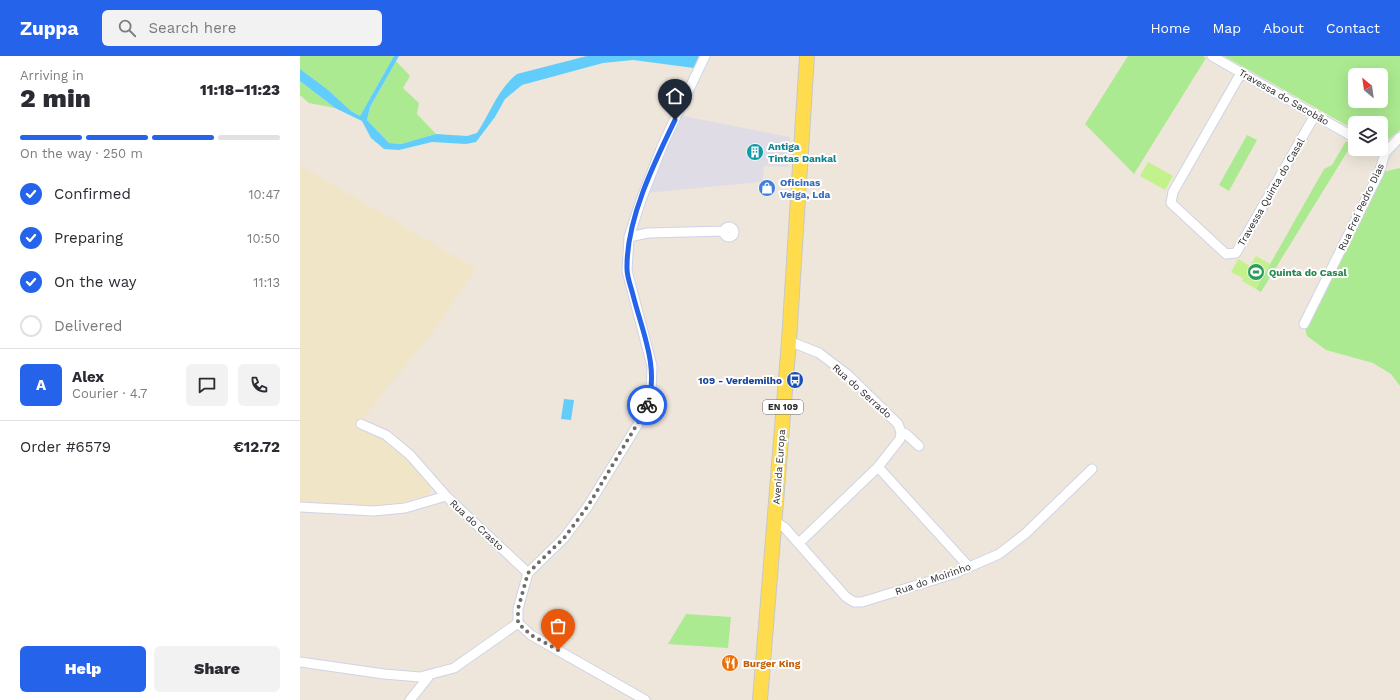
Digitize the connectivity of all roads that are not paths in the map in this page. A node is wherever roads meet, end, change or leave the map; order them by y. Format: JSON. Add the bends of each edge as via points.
{"nodes":[{"id":1,"x":705,"y":56,"type":"edge"},
{"id":2,"x":807,"y":56,"type":"edge"},
{"id":3,"x":812,"y":56,"type":"edge"},
{"id":4,"x":1212,"y":56,"type":"edge"},
{"id":5,"x":1241,"y":73,"type":"junction"},
{"id":6,"x":804,"y":113,"type":"junction"},
{"id":7,"x":1315,"y":115,"type":"junction"},
{"id":8,"x":1348,"y":134,"type":"edge"},
{"id":9,"x":1400,"y":137,"type":"edge"},
{"id":10,"x":1388,"y":150,"type":"edge"},
{"id":11,"x":1384,"y":156,"type":"edge"},
{"id":12,"x":632,"y":225,"type":"junction"},
{"id":13,"x":724,"y":231,"type":"dead end"},
{"id":14,"x":648,"y":233,"type":"junction"},
{"id":15,"x":630,"y":237,"type":"junction"},
{"id":16,"x":1304,"y":324,"type":"dead end"},
{"id":17,"x":789,"y":341,"type":"junction"},
{"id":18,"x":361,"y":424,"type":"dead end"},
{"id":19,"x":901,"y":432,"type":"junction"},
{"id":20,"x":919,"y":446,"type":"dead end"},
{"id":21,"x":878,"y":467,"type":"junction"},
{"id":22,"x":1092,"y":469,"type":"dead end"},
{"id":23,"x":446,"y":496,"type":"junction"},
{"id":24,"x":300,"y":507,"type":"edge"},
{"id":25,"x":775,"y":520,"type":"junction"},
{"id":26,"x":799,"y":543,"type":"junction"},
{"id":27,"x":969,"y":567,"type":"junction"},
{"id":28,"x":528,"y":573,"type":"junction"},
{"id":29,"x":518,"y":623,"type":"junction"},
{"id":30,"x":300,"y":662,"type":"edge"},
{"id":31,"x":430,"y":675,"type":"junction"},
{"id":32,"x":642,"y":699,"type":"edge"},
{"id":33,"x":410,"y":700,"type":"edge"},
{"id":34,"x":760,"y":700,"type":"edge"}],
"edges":[{"from":1,"to":12,"type":"street","via":[[663,144]]},
{"from":2,"to":6,"type":"main road","name":"Avenida Europa","number":"EN 109"},
{"from":3,"to":6,"type":"main road","name":"Avenida Europa","number":"EN 109"},
{"from":4,"to":5,"type":"street","name":"Travessa do Sacobão"},
{"from":5,"to":7,"type":"street","name":"Travessa do Sacobão"},
{"from":5,"to":7,"type":"street","name":"Travessa Quinta do Casal","via":[[1173,192],[1171,203],[1226,254],[1236,253]]},
{"from":6,"to":17,"type":"main road","name":"Avenida Europa","number":"EN 109"},
{"from":7,"to":8,"type":"street","name":"Travessa do Sacobão"},
{"from":9,"to":10,"type":"street"},
{"from":11,"to":16,"type":"street","name":"Rua Frei Pedro Dias","via":[[1379,173]]},
{"from":12,"to":14,"type":"street"},
{"from":12,"to":15,"type":"street"},
{"from":13,"to":14,"type":"street"},
{"from":14,"to":15,"type":"street"},
{"from":15,"to":28,"type":"street","via":[[627,271],[652,366],[651,394],[642,416],[588,506],[564,538]]},
{"from":17,"to":19,"type":"street","name":"Rua do Serrado","via":[[819,353],[848,375],[898,424]]},
{"from":17,"to":25,"type":"main road","name":"Avenida Europa","number":"EN 109"},
{"from":18,"to":23,"type":"street","via":[[386,435],[410,455]]},
{"from":19,"to":20,"type":"street","name":"Rua do Serrado"},
{"from":19,"to":21,"type":"street","via":[[900,439]]},
{"from":21,"to":26,"type":"street"},
{"from":21,"to":27,"type":"street"},
{"from":22,"to":27,"type":"street","name":"Rua do Moirinho","via":[[1025,534],[1004,550]]},
{"from":23,"to":24,"type":"street","name":"Rua do Crasto","via":[[405,508],[374,511]]},
{"from":23,"to":28,"type":"street","name":"Rua do Crasto"},
{"from":25,"to":26,"type":"street","name":"Rua do Moirinho"},
{"from":25,"to":34,"type":"main road","name":"Avenida Europa","number":"EN 109"},
{"from":26,"to":27,"type":"street","name":"Rua do Moirinho","via":[[846,597],[854,602],[862,602]]},
{"from":28,"to":29,"type":"street","via":[[518,609]]},
{"from":29,"to":31,"type":"street","via":[[454,668]]},
{"from":29,"to":32,"type":"street","via":[[531,635]]},
{"from":30,"to":31,"type":"street","via":[[384,674],[420,677]]},
{"from":31,"to":33,"type":"street"}]}
